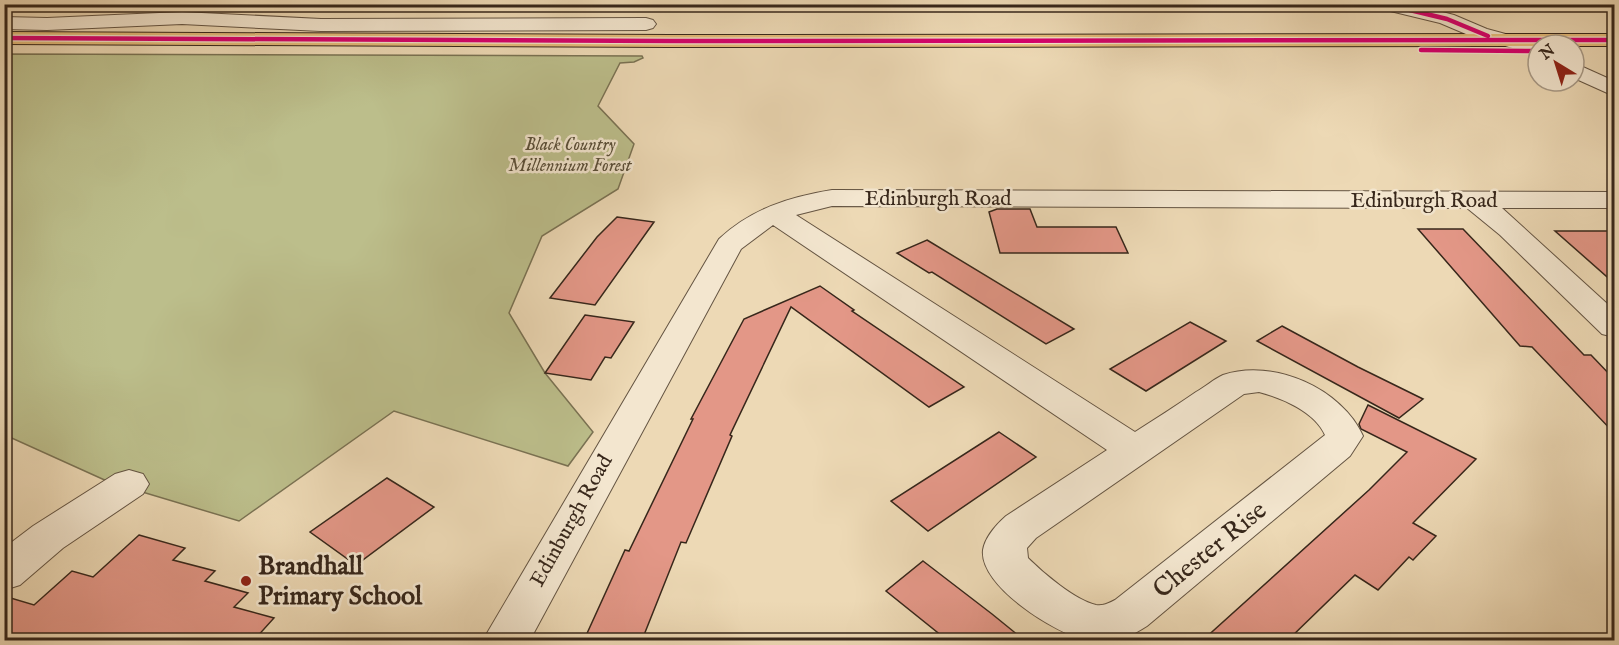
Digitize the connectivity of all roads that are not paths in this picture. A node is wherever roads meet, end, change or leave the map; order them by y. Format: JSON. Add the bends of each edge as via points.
{"nodes":[{"id":1,"x":208,"y":4,"type":"edge"},
{"id":2,"x":1385,"y":4,"type":"edge"},
{"id":3,"x":1415,"y":12,"type":"junction"},
{"id":4,"x":182,"y":18,"type":"junction"},
{"id":5,"x":4,"y":23,"type":"edge"},
{"id":6,"x":646,"y":24,"type":"dead end"},
{"id":7,"x":4,"y":38,"type":"edge"},
{"id":8,"x":1473,"y":40,"type":"junction"},
{"id":9,"x":1614,"y":40,"type":"edge"},
{"id":10,"x":137,"y":45,"type":"junction"},
{"id":11,"x":1508,"y":45,"type":"junction"},
{"id":12,"x":4,"y":48,"type":"edge"},
{"id":13,"x":1526,"y":48,"type":"edge"},
{"id":14,"x":1586,"y":51,"type":"edge"},
{"id":15,"x":1614,"y":51,"type":"edge"},
{"id":16,"x":1526,"y":53,"type":"edge"},
{"id":17,"x":1586,"y":76,"type":"edge"},
{"id":18,"x":1614,"y":89,"type":"edge"},
{"id":19,"x":1614,"y":200,"type":"edge"},
{"id":20,"x":1476,"y":201,"type":"junction"},
{"id":21,"x":775,"y":214,"type":"junction"},
{"id":22,"x":1614,"y":327,"type":"edge"},
{"id":23,"x":1134,"y":450,"type":"junction"},
{"id":24,"x":129,"y":484,"type":"dead end"},
{"id":25,"x":4,"y":573,"type":"edge"},
{"id":26,"x":506,"y":640,"type":"edge"}],
"edges":[{"from":1,"to":4,"type":"street"},
{"from":2,"to":3,"type":"street"},
{"from":3,"to":8,"type":"street"},
{"from":3,"to":11,"type":"street","via":[[1447,19]]},
{"from":4,"to":5,"type":"street"},
{"from":4,"to":6,"type":"street","via":[[321,25],[620,20]]},
{"from":4,"to":10,"type":"street"},
{"from":7,"to":10,"type":"highway"},
{"from":8,"to":10,"type":"highway"},
{"from":8,"to":11,"type":"street"},
{"from":9,"to":11,"type":"highway"},
{"from":10,"to":11,"type":"highway"},
{"from":10,"to":12,"type":"highway"},
{"from":11,"to":13,"type":"highway"},
{"from":11,"to":16,"type":"street"},
{"from":14,"to":15,"type":"highway"},
{"from":17,"to":18,"type":"street"},
{"from":19,"to":20,"type":"street","name":"Edinburgh Road"},
{"from":20,"to":21,"type":"street","name":"Edinburgh Road","via":[[832,198]]},
{"from":20,"to":22,"type":"street"},
{"from":21,"to":23,"type":"street"},
{"from":21,"to":26,"type":"street","name":"Edinburgh Road","via":[[744,229],[729,245]]},
{"from":23,"to":23,"type":"street","name":"Chester Rise","via":[[1234,384],[1259,381],[1285,388],[1321,407],[1341,425],[1344,436],[1336,447],[1131,613],[1116,622],[1096,624],[1054,605],[1013,572],[1006,562],[1005,549],[1021,527]]},
{"from":24,"to":25,"type":"street","via":[[48,537]]}]}
